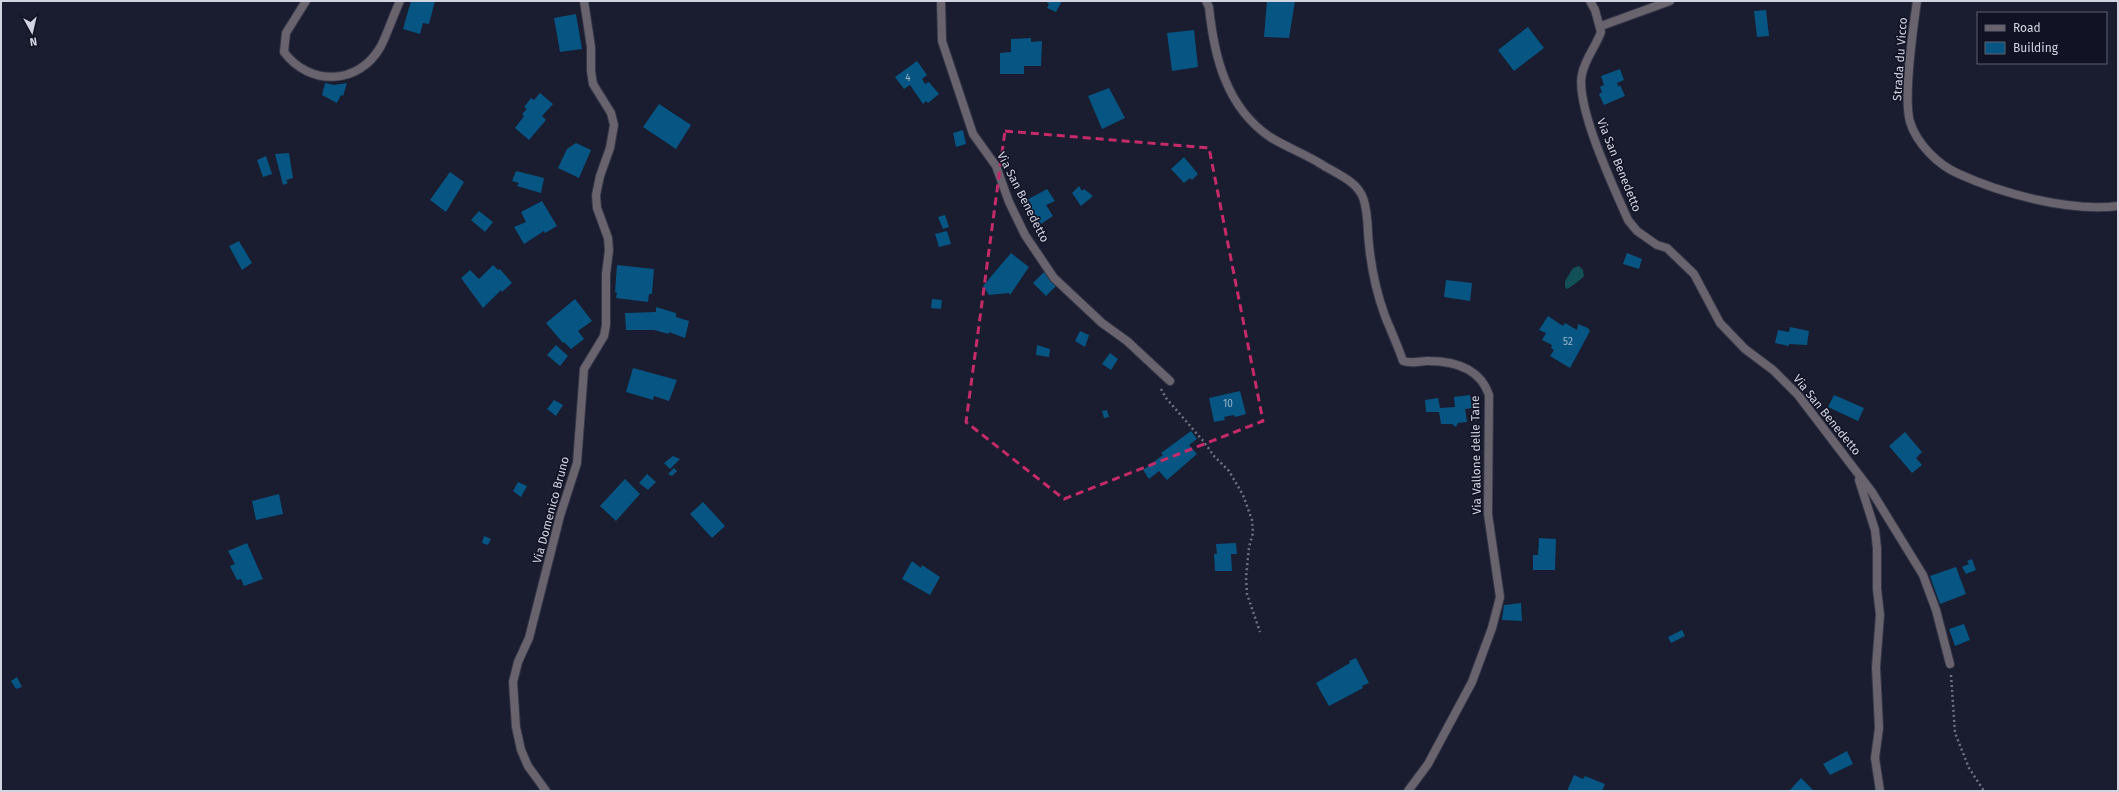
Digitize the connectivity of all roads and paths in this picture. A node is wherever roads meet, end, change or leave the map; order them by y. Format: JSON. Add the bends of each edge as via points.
{"nodes":[{"id":1,"x":306,"y":1,"type":"edge"},
{"id":2,"x":400,"y":1,"type":"edge"},
{"id":3,"x":584,"y":1,"type":"edge"},
{"id":4,"x":941,"y":1,"type":"edge"},
{"id":5,"x":1206,"y":1,"type":"edge"},
{"id":6,"x":1590,"y":1,"type":"edge"},
{"id":7,"x":1670,"y":1,"type":"edge"},
{"id":8,"x":1917,"y":1,"type":"edge"},
{"id":9,"x":1601,"y":26,"type":"junction"},
{"id":10,"x":2118,"y":206,"type":"edge"},
{"id":11,"x":1170,"y":380,"type":"dead end"},
{"id":12,"x":1161,"y":389,"type":"dead end"},
{"id":13,"x":1853,"y":466,"type":"junction"},
{"id":14,"x":1260,"y":632,"type":"dead end"},
{"id":15,"x":1950,"y":664,"type":"joint"},
{"id":16,"x":546,"y":791,"type":"edge"},
{"id":17,"x":1408,"y":791,"type":"edge"},
{"id":18,"x":1880,"y":791,"type":"edge"},
{"id":19,"x":1984,"y":791,"type":"edge"}],
"edges":[{"from":1,"to":2,"type":"street","via":[[286,33],[284,52],[305,71],[314,75],[334,77],[353,72],[370,60],[380,47]]},
{"from":3,"to":16,"type":"street","name":"Via Domenico Bruno","via":[[591,47],[593,84],[611,113],[614,125],[596,195],[609,250],[606,274],[606,325],[604,336],[584,369],[578,463],[560,516],[529,638],[518,662],[513,682],[516,727],[521,750],[528,766]]},
{"from":4,"to":11,"type":"street","name":"Via San Benedetto","via":[[942,41],[973,134],[996,166],[1025,235],[1054,278]]},
{"from":5,"to":17,"type":"street","name":"Via Vallone delle Tane","via":[[1209,6],[1216,58],[1228,86],[1243,111],[1256,126],[1271,137],[1352,183],[1361,193],[1377,292],[1403,361],[1411,364],[1441,361],[1457,364],[1485,382],[1489,395],[1488,514],[1500,597],[1492,628],[1472,682],[1428,764]]},
{"from":6,"to":9,"type":"street"},
{"from":7,"to":9,"type":"street"},
{"from":8,"to":10,"type":"street","name":"Strada du Vicco","via":[[1908,90],[1910,122],[1920,142],[1935,159],[1958,174],[2028,198],[2098,208]]},
{"from":9,"to":13,"type":"street","name":"Via San Benedetto","via":[[1601,32],[1582,74],[1582,98],[1591,129],[1628,220],[1637,231],[1667,248],[1694,274],[1720,323],[1798,395]]},
{"from":12,"to":14,"type":"path","via":[[1214,456],[1230,471],[1243,495],[1252,520],[1253,533],[1247,563],[1247,594]]},
{"from":13,"to":15,"type":"street","name":"Via San Benedetto","via":[[1923,575],[1936,610]]},
{"from":13,"to":18,"type":"street","name":"Via San Benedetto","via":[[1875,530],[1880,615],[1876,667],[1879,728],[1874,758]]},
{"from":15,"to":19,"type":"path","via":[[1956,733],[1969,768]]}]}
